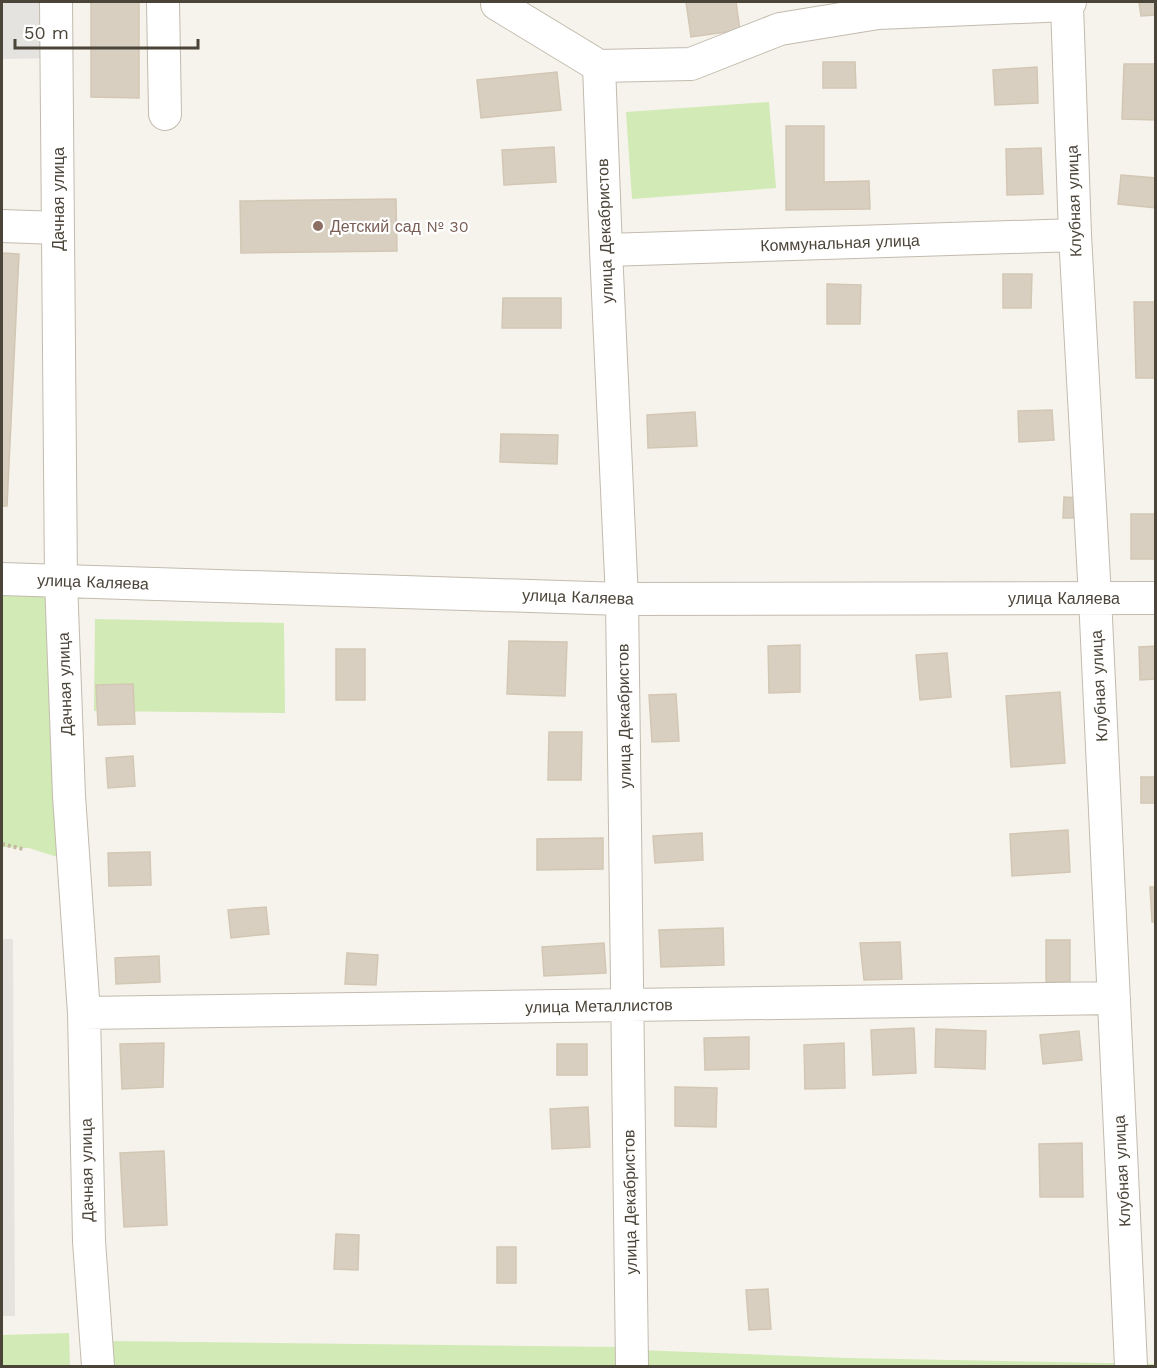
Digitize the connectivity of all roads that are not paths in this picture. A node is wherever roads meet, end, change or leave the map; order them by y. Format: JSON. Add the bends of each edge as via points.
{"nodes":[{"id":1,"x":56,"y":2,"type":"edge"},
{"id":2,"x":163,"y":2,"type":"edge"},
{"id":3,"x":497,"y":2,"type":"edge"},
{"id":4,"x":1069,"y":3,"type":"edge"},
{"id":5,"x":599,"y":66,"type":"junction"},
{"id":6,"x":165,"y":114,"type":"dead end"},
{"id":7,"x":2,"y":226,"type":"edge"},
{"id":8,"x":58,"y":228,"type":"junction"},
{"id":9,"x":1075,"y":235,"type":"junction"},
{"id":10,"x":606,"y":250,"type":"junction"},
{"id":11,"x":2,"y":579,"type":"edge"},
{"id":12,"x":61,"y":581,"type":"junction"},
{"id":13,"x":1095,"y":597,"type":"junction"},
{"id":14,"x":1155,"y":598,"type":"edge"},
{"id":15,"x":622,"y":599,"type":"junction"},
{"id":16,"x":1114,"y":998,"type":"junction"},
{"id":17,"x":627,"y":1005,"type":"junction"},
{"id":18,"x":84,"y":1012,"type":"junction"},
{"id":19,"x":98,"y":1366,"type":"edge"},
{"id":20,"x":633,"y":1366,"type":"edge"},
{"id":21,"x":1131,"y":1366,"type":"edge"}],
"edges":[{"from":1,"to":8,"type":"street","name":"Дачная улица"},
{"from":2,"to":6,"type":"street"},
{"from":3,"to":5,"type":"street"},
{"from":4,"to":5,"type":"street","via":[[878,13],[780,28],[691,64]]},
{"from":4,"to":9,"type":"street","name":"Клубная улица"},
{"from":5,"to":10,"type":"street","name":"улица Декабристов"},
{"from":7,"to":8,"type":"street"},
{"from":8,"to":12,"type":"street","name":"Дачная улица"},
{"from":9,"to":10,"type":"street","name":"Коммунальная улица"},
{"from":9,"to":13,"type":"street","name":"Клубная улица"},
{"from":10,"to":15,"type":"street","name":"улица Декабристов"},
{"from":11,"to":12,"type":"street","name":"улица Каляева"},
{"from":12,"to":15,"type":"street","name":"улица Каляева"},
{"from":12,"to":18,"type":"street","name":"Дачная улица","via":[[69,795]]},
{"from":13,"to":14,"type":"street","name":"улица Каляева"},
{"from":13,"to":15,"type":"street","name":"улица Каляева"},
{"from":13,"to":16,"type":"street","name":"Клубная улица"},
{"from":15,"to":17,"type":"street","name":"улица Декабристов"},
{"from":16,"to":17,"type":"street","name":"улица Металлистов"},
{"from":16,"to":21,"type":"street","name":"Клубная улица"},
{"from":17,"to":18,"type":"street","name":"улица Металлистов"},
{"from":17,"to":20,"type":"street","name":"улица Декабристов"},
{"from":18,"to":19,"type":"street","name":"Дачная улица","via":[[88,1241]]}]}
